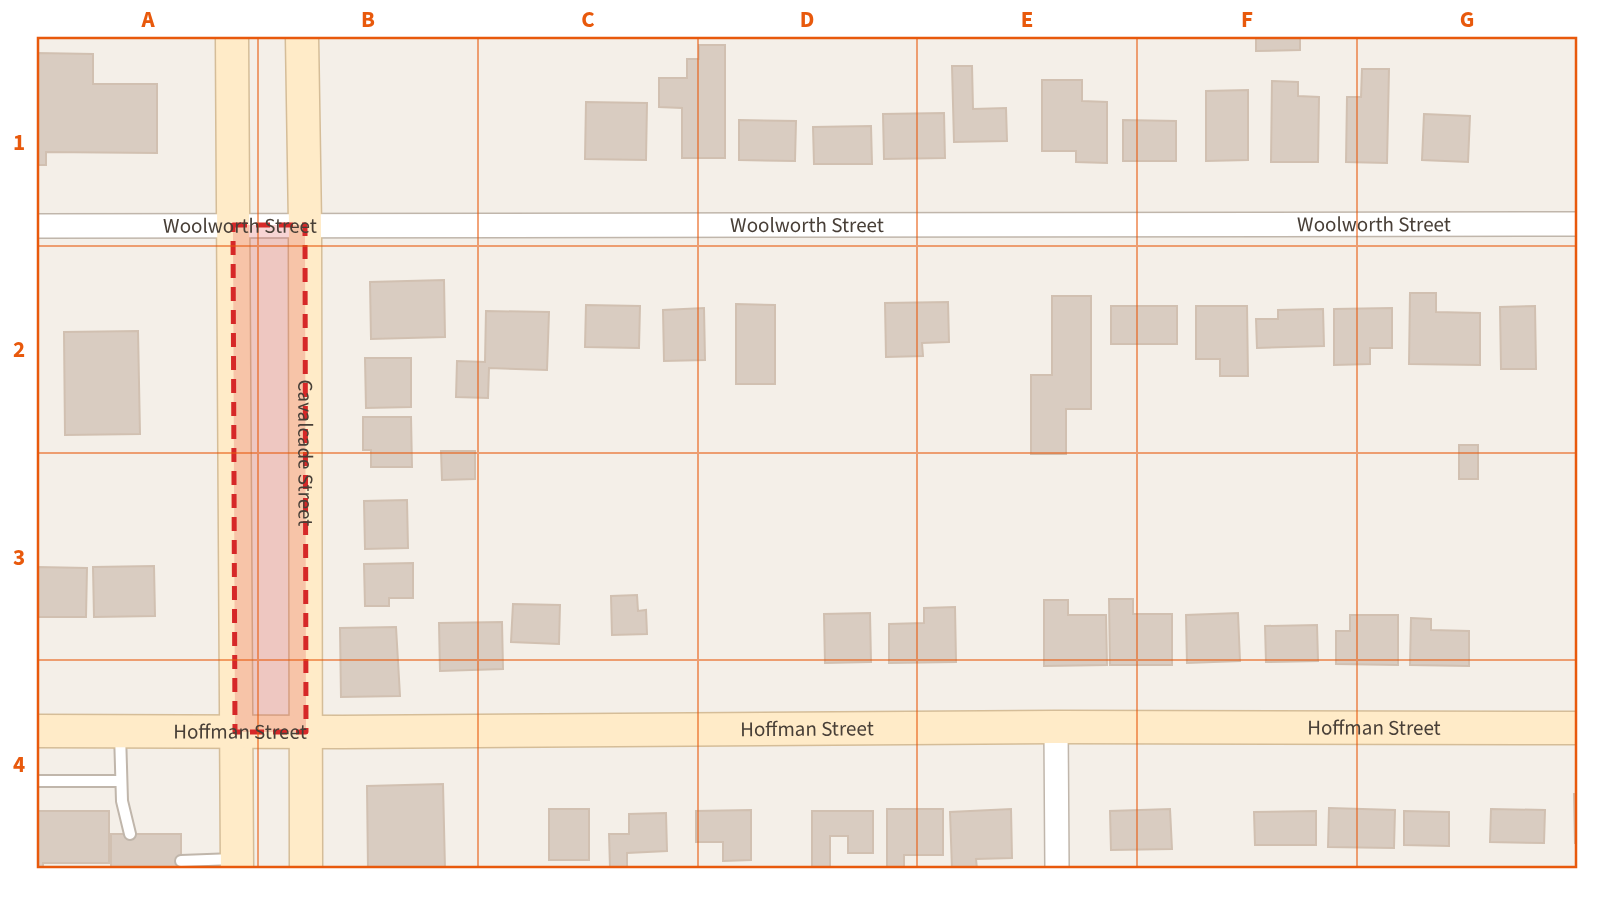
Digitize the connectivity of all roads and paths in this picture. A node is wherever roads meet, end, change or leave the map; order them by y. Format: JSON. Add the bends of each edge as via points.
{"nodes":[{"id":1,"x":232,"y":37,"type":"edge"},
{"id":2,"x":302,"y":37,"type":"edge"},
{"id":3,"x":233,"y":225,"type":"junction"},
{"id":4,"x":305,"y":225,"type":"junction"},
{"id":5,"x":1578,"y":225,"type":"edge"},
{"id":6,"x":37,"y":226,"type":"edge"},
{"id":7,"x":1056,"y":727,"type":"junction"},
{"id":8,"x":1578,"y":728,"type":"edge"},
{"id":9,"x":37,"y":731,"type":"edge"},
{"id":10,"x":120,"y":732,"type":"junction"},
{"id":11,"x":235,"y":732,"type":"junction"},
{"id":12,"x":306,"y":732,"type":"junction"},
{"id":13,"x":37,"y":781,"type":"edge"},
{"id":14,"x":121,"y":781,"type":"junction"},
{"id":15,"x":130,"y":834,"type":"dead end"},
{"id":16,"x":181,"y":860,"type":"dead end"},
{"id":17,"x":237,"y":864,"type":"edge"},
{"id":18,"x":306,"y":869,"type":"edge"},
{"id":19,"x":1057,"y":869,"type":"edge"}],
"edges":[{"from":1,"to":3,"type":"main road"},
{"from":2,"to":4,"type":"main road","name":"Cavalcade Street"},
{"from":3,"to":4,"type":"street","name":"Woolworth Street"},
{"from":3,"to":6,"type":"street","name":"Woolworth Street"},
{"from":3,"to":11,"type":"main road"},
{"from":4,"to":5,"type":"street","name":"Woolworth Street"},
{"from":4,"to":12,"type":"main road","name":"Cavalcade Street"},
{"from":7,"to":8,"type":"main road","name":"Hoffman Street"},
{"from":7,"to":12,"type":"main road","name":"Hoffman Street"},
{"from":7,"to":19,"type":"street"},
{"from":9,"to":10,"type":"main road","name":"Hoffman Street"},
{"from":10,"to":11,"type":"main road","name":"Hoffman Street"},
{"from":10,"to":14,"type":"lane"},
{"from":11,"to":12,"type":"main road","name":"Hoffman Street"},
{"from":11,"to":17,"type":"main road"},
{"from":12,"to":18,"type":"main road","name":"Cavalcade Street"},
{"from":13,"to":14,"type":"lane"},
{"from":14,"to":15,"type":"lane"},
{"from":16,"to":17,"type":"lane"}]}
